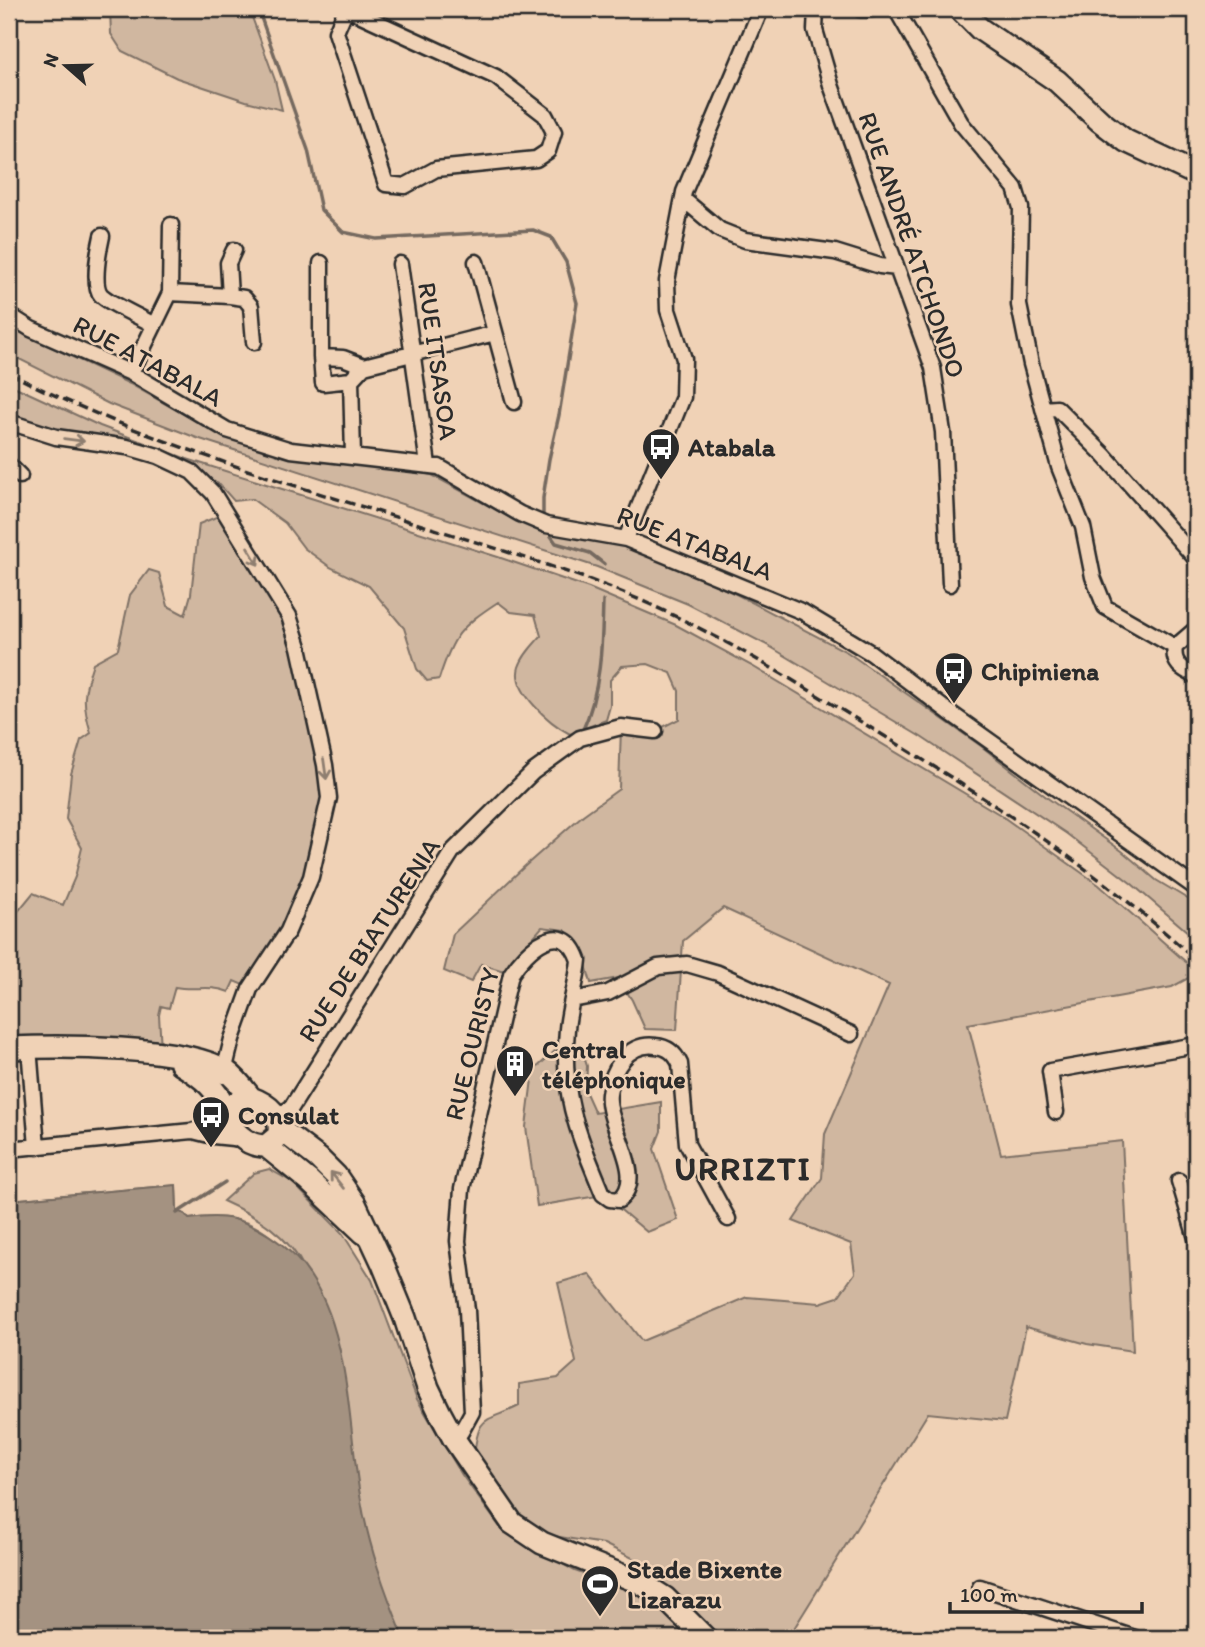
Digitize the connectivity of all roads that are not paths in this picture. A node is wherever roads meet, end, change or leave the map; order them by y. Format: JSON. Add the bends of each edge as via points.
{"nodes":[{"id":1,"x":347,"y":9,"type":"edge"},
{"id":2,"x":761,"y":9,"type":"edge"},
{"id":3,"x":816,"y":9,"type":"edge"},
{"id":4,"x":860,"y":9,"type":"edge"},
{"id":5,"x":872,"y":9,"type":"edge"},
{"id":6,"x":896,"y":9,"type":"edge"},
{"id":7,"x":960,"y":9,"type":"edge"},
{"id":8,"x":1195,"y":175,"type":"edge"},
{"id":9,"x":683,"y":200,"type":"junction"},
{"id":10,"x":171,"y":225,"type":"dead end"},
{"id":11,"x":102,"y":236,"type":"dead end"},
{"id":12,"x":234,"y":250,"type":"dead end"},
{"id":13,"x":476,"y":262,"type":"dead end"},
{"id":14,"x":321,"y":263,"type":"dead end"},
{"id":15,"x":400,"y":264,"type":"dead end"},
{"id":16,"x":897,"y":268,"type":"junction"},
{"id":17,"x":170,"y":293,"type":"junction"},
{"id":18,"x":230,"y":296,"type":"junction"},
{"id":19,"x":9,"y":316,"type":"edge"},
{"id":20,"x":154,"y":325,"type":"junction"},
{"id":21,"x":495,"y":333,"type":"junction"},
{"id":22,"x":254,"y":342,"type":"dead end"},
{"id":23,"x":412,"y":354,"type":"junction"},
{"id":24,"x":321,"y":358,"type":"junction"},
{"id":25,"x":364,"y":366,"type":"junction"},
{"id":26,"x":131,"y":373,"type":"junction"},
{"id":27,"x":351,"y":380,"type":"junction"},
{"id":28,"x":514,"y":402,"type":"dead end"},
{"id":29,"x":1043,"y":409,"type":"junction"},
{"id":30,"x":9,"y":422,"type":"edge"},
{"id":31,"x":353,"y":456,"type":"junction"},
{"id":32,"x":9,"y":465,"type":"edge"},
{"id":33,"x":428,"y":465,"type":"junction"},
{"id":34,"x":20,"y":476,"type":"dead end"},
{"id":35,"x":626,"y":539,"type":"junction"},
{"id":36,"x":1196,"y":559,"type":"edge"},
{"id":37,"x":950,"y":584,"type":"dead end"},
{"id":38,"x":1196,"y":629,"type":"edge"},
{"id":39,"x":1175,"y":647,"type":"junction"},
{"id":40,"x":1196,"y":676,"type":"edge"},
{"id":41,"x":655,"y":731,"type":"dead end"},
{"id":42,"x":1196,"y":888,"type":"edge"},
{"id":43,"x":572,"y":1000,"type":"junction"},
{"id":44,"x":851,"y":1034,"type":"dead end"},
{"id":45,"x":1196,"y":1045,"type":"edge"},
{"id":46,"x":19,"y":1047,"type":"edge"},
{"id":47,"x":161,"y":1053,"type":"junction"},
{"id":48,"x":225,"y":1070,"type":"junction"},
{"id":49,"x":251,"y":1098,"type":"junction"},
{"id":50,"x":226,"y":1109,"type":"junction"},
{"id":51,"x":1056,"y":1112,"type":"dead end"},
{"id":52,"x":279,"y":1122,"type":"junction"},
{"id":53,"x":192,"y":1131,"type":"junction"},
{"id":54,"x":243,"y":1139,"type":"junction"},
{"id":55,"x":266,"y":1146,"type":"junction"},
{"id":56,"x":37,"y":1147,"type":"junction"},
{"id":57,"x":9,"y":1149,"type":"edge"},
{"id":58,"x":1180,"y":1181,"type":"dead end"},
{"id":59,"x":728,"y":1219,"type":"dead end"},
{"id":60,"x":1196,"y":1238,"type":"edge"},
{"id":61,"x":370,"y":1239,"type":"junction"},
{"id":62,"x":454,"y":1439,"type":"junction"},
{"id":63,"x":980,"y":1587,"type":"dead end"},
{"id":64,"x":705,"y":1638,"type":"edge"},
{"id":65,"x":1135,"y":1638,"type":"edge"}],
"edges":[{"from":1,"to":1,"type":"street","via":[[336,32],[386,184],[405,186],[436,169],[536,159],[548,151],[554,132],[545,115],[496,77]]},
{"from":2,"to":9,"type":"street"},
{"from":3,"to":16,"type":"street","name":"RUE ANDRÉ ATCHONDO","via":[[815,30],[831,85]]},
{"from":4,"to":5,"type":"street"},
{"from":6,"to":29,"type":"street","via":[[961,123],[1015,188],[1021,208],[1018,305]]},
{"from":7,"to":8,"type":"main road","via":[[980,29],[1057,81],[1126,141]]},
{"from":9,"to":16,"type":"street","via":[[720,230],[745,240],[835,252]]},
{"from":9,"to":35,"type":"street","via":[[667,281],[668,310],[684,359],[683,397]]},
{"from":10,"to":17,"type":"street"},
{"from":11,"to":20,"type":"street","via":[[97,287],[102,296]]},
{"from":12,"to":18,"type":"street","via":[[228,263]]},
{"from":13,"to":21,"type":"street"},
{"from":14,"to":24,"type":"street"},
{"from":15,"to":23,"type":"street","name":"RUE ITSASOA"},
{"from":16,"to":37,"type":"street","name":"RUE ANDRÉ ATCHONDO","via":[[933,368],[941,419]]},
{"from":17,"to":18,"type":"street"},
{"from":17,"to":20,"type":"street"},
{"from":18,"to":22,"type":"street","via":[[244,298],[251,306]]},
{"from":19,"to":26,"type":"street","name":"RUE ATABALA"},
{"from":20,"to":26,"type":"street"},
{"from":21,"to":23,"type":"street"},
{"from":21,"to":28,"type":"street"},
{"from":23,"to":25,"type":"street"},
{"from":23,"to":33,"type":"street","name":"RUE ITSASOA"},
{"from":24,"to":25,"type":"street","via":[[343,358]]},
{"from":24,"to":27,"type":"street","via":[[323,383]]},
{"from":25,"to":27,"type":"street"},
{"from":26,"to":31,"type":"street","name":"RUE ATABALA","via":[[226,430],[290,450]]},
{"from":27,"to":31,"type":"street"},
{"from":29,"to":36,"type":"street","via":[[1057,408]]},
{"from":29,"to":39,"type":"street","via":[[1105,607]]},
{"from":30,"to":48,"type":"street","one_way":true,"via":[[56,438],[127,447],[192,472],[213,493],[289,616],[323,752],[329,798],[306,888],[288,931],[250,989]]},
{"from":31,"to":33,"type":"street","name":"RUE ATABALA"},
{"from":32,"to":34,"type":"street"},
{"from":33,"to":35,"type":"street","name":"RUE ATABALA","via":[[546,525]]},
{"from":35,"to":42,"type":"street","name":"RUE ATABALA","via":[[803,612],[871,653]]},
{"from":38,"to":39,"type":"street"},
{"from":39,"to":40,"type":"street","via":[[1173,657],[1179,667]]},
{"from":41,"to":52,"type":"street","name":"RUE DE BIATURENIA","via":[[621,727],[580,738],[533,772],[452,852]]},
{"from":43,"to":44,"type":"street","via":[[608,993],[658,967],[687,964],[718,973]]},
{"from":43,"to":59,"type":"street","name":"RUE OURISTY","via":[[566,1051],[569,1101],[603,1195],[620,1200],[631,1184],[608,1103],[615,1072],[638,1047],[660,1046],[676,1055],[680,1064],[687,1144]]},
{"from":43,"to":62,"type":"street","name":"RUE OURISTY","via":[[579,960],[575,950],[555,937],[520,960],[511,974],[462,1188],[458,1241],[472,1412]]},
{"from":45,"to":51,"type":"street","via":[[1050,1071]]},
{"from":46,"to":47,"type":"main road"},
{"from":46,"to":56,"type":"street"},
{"from":47,"to":48,"type":"main road"},
{"from":47,"to":50,"type":"main road","via":[[203,1077]]},
{"from":48,"to":49,"type":"main road"},
{"from":48,"to":50,"type":"street"},
{"from":49,"to":50,"type":"main road"},
{"from":49,"to":52,"type":"main road"},
{"from":50,"to":53,"type":"street"},
{"from":50,"to":54,"type":"main road","via":[[230,1124]]},
{"from":52,"to":55,"type":"main road","via":[[273,1142]]},
{"from":61,"to":52,"type":"main road","one_way":true,"via":[[336,1176]]},
{"from":53,"to":54,"type":"street"},
{"from":53,"to":56,"type":"street"},
{"from":54,"to":55,"type":"main road"},
{"from":55,"to":61,"type":"main road"},
{"from":56,"to":57,"type":"street"},
{"from":58,"to":60,"type":"street"},
{"from":61,"to":62,"type":"main road","via":[[428,1388]]},
{"from":62,"to":64,"type":"main road","via":[[506,1515],[525,1533],[640,1583],[665,1598]]},
{"from":63,"to":65,"type":"street"}]}
